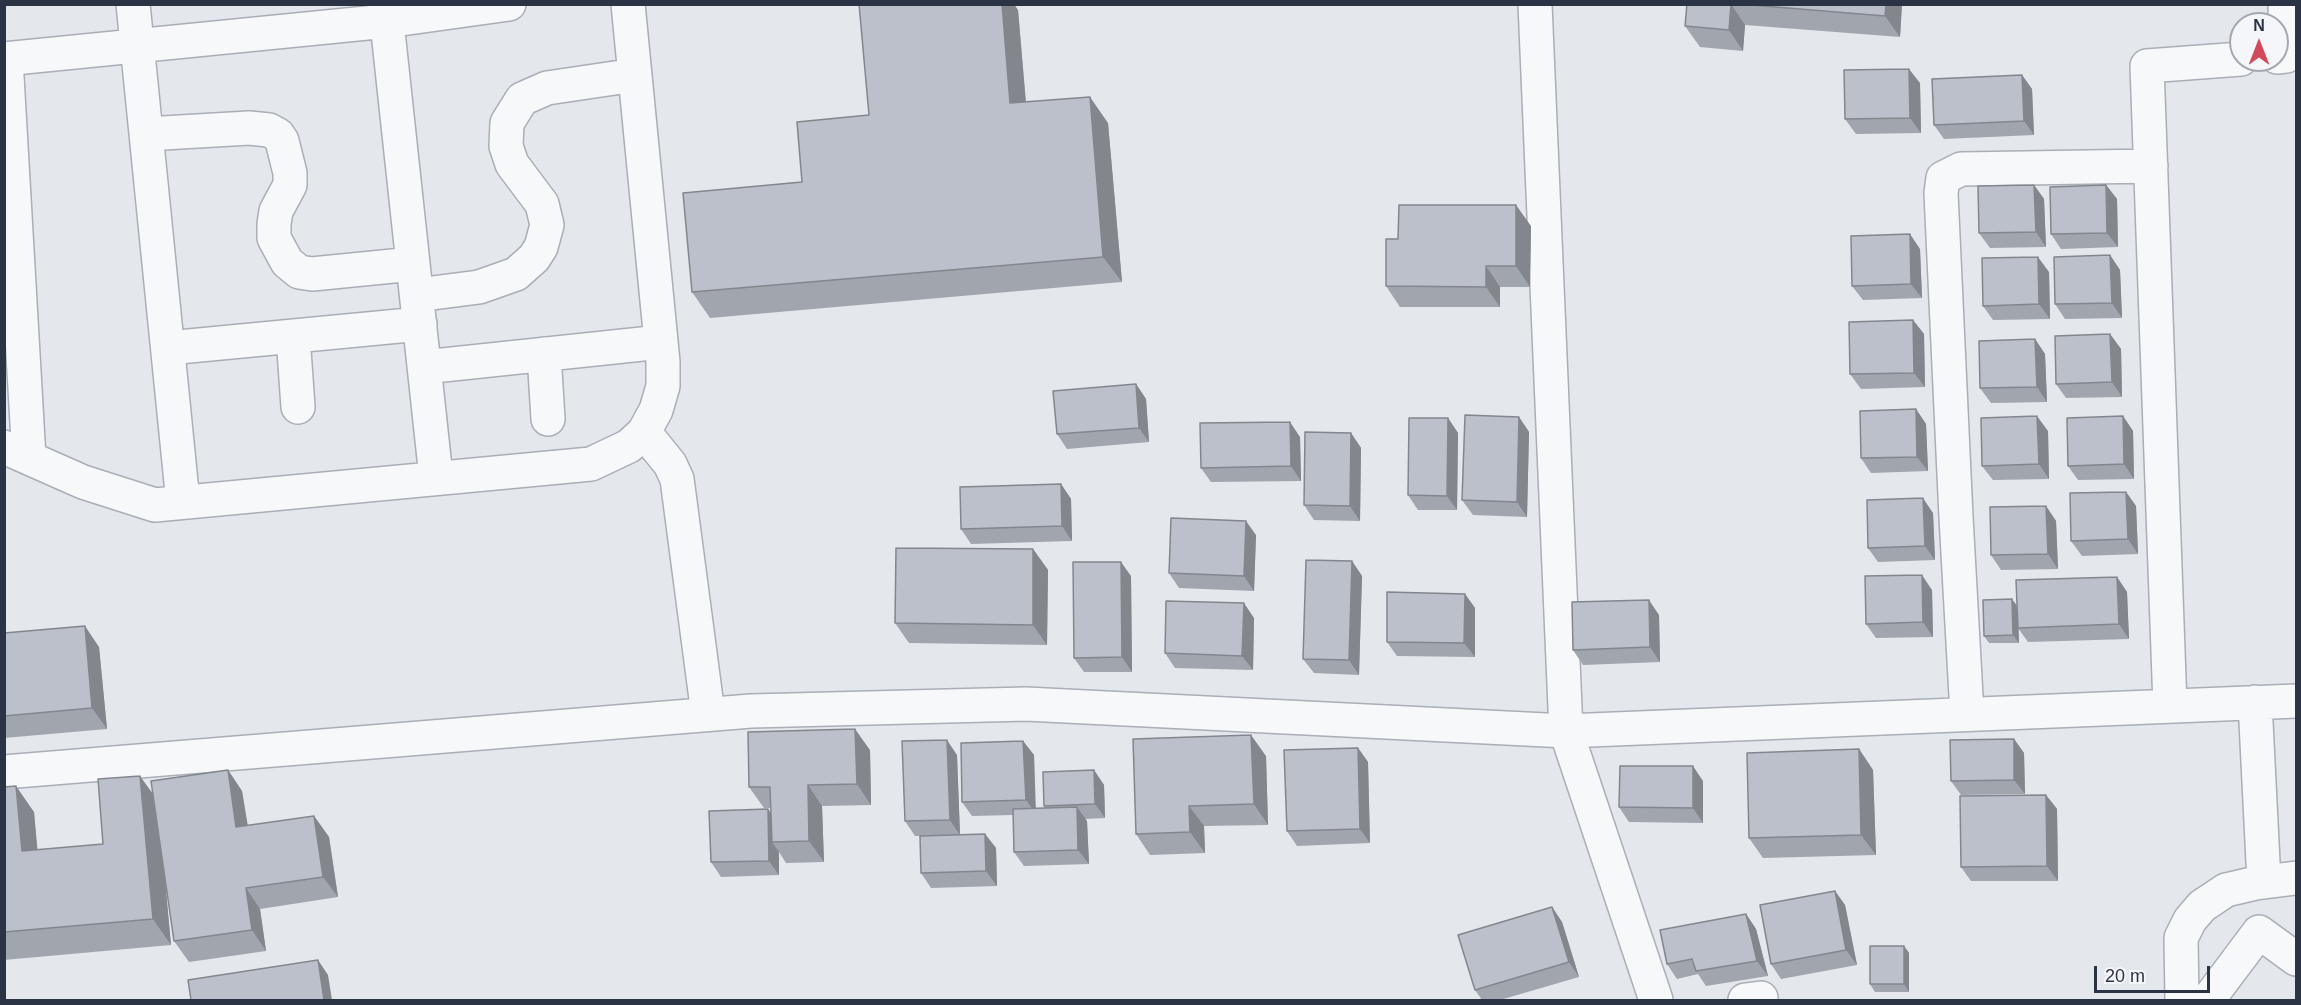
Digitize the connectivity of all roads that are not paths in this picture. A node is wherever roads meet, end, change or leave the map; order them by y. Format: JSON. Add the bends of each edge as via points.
{"nodes":[{"id":1,"x":133,"y":4,"type":"edge"},
{"id":2,"x":508,"y":4,"type":"edge"},
{"id":3,"x":628,"y":4,"type":"edge"},
{"id":4,"x":1535,"y":4,"type":"edge"},
{"id":5,"x":386,"y":13,"type":"edge"},
{"id":6,"x":137,"y":46,"type":"junction"},
{"id":7,"x":5,"y":59,"type":"edge"},
{"id":8,"x":2229,"y":60,"type":"edge"},
{"id":9,"x":635,"y":75,"type":"junction"},
{"id":10,"x":146,"y":134,"type":"junction"},
{"id":11,"x":2151,"y":166,"type":"junction"},
{"id":12,"x":416,"y":294,"type":"junction"},
{"id":13,"x":293,"y":336,"type":"junction"},
{"id":14,"x":661,"y":342,"type":"junction"},
{"id":15,"x":168,"y":348,"type":"junction"},
{"id":16,"x":544,"y":354,"type":"junction"},
{"id":17,"x":424,"y":367,"type":"junction"},
{"id":18,"x":298,"y":407,"type":"dead end"},
{"id":19,"x":548,"y":419,"type":"dead end"},
{"id":20,"x":644,"y":432,"type":"junction"},
{"id":21,"x":17,"y":452,"type":"edge"},
{"id":22,"x":436,"y":477,"type":"junction"},
{"id":23,"x":183,"y":502,"type":"junction"},
{"id":24,"x":2296,"y":701,"type":"edge"},
{"id":25,"x":2255,"y":702,"type":"junction"},
{"id":26,"x":2170,"y":706,"type":"junction"},
{"id":27,"x":708,"y":714,"type":"junction"},
{"id":28,"x":1967,"y":714,"type":"junction"},
{"id":29,"x":1566,"y":731,"type":"junction"},
{"id":30,"x":4,"y":772,"type":"edge"},
{"id":31,"x":2296,"y":878,"type":"edge"},
{"id":32,"x":2264,"y":882,"type":"junction"},
{"id":33,"x":2296,"y":959,"type":"edge"},
{"id":34,"x":2193,"y":997,"type":"edge"},
{"id":35,"x":1656,"y":1000,"type":"edge"}],
"edges":[{"from":1,"to":6,"type":"street"},
{"from":2,"to":5,"type":"street"},
{"from":3,"to":9,"type":"street"},
{"from":4,"to":29,"type":"street"},
{"from":5,"to":6,"type":"street"},
{"from":5,"to":12,"type":"street"},
{"from":6,"to":7,"type":"street"},
{"from":6,"to":10,"type":"street"},
{"from":7,"to":21,"type":"street"},
{"from":8,"to":11,"type":"street","via":[[2147,66]]},
{"from":9,"to":12,"type":"street","via":[[547,88],[522,99],[507,123],[506,146],[512,164],[543,204],[547,225],[541,247],[516,273],[496,281],[479,287]]},
{"from":9,"to":14,"type":"street"},
{"from":10,"to":12,"type":"street","via":[[269,130],[282,141],[290,173],[290,184],[274,224],[274,238],[287,262],[299,272]]},
{"from":10,"to":15,"type":"street"},
{"from":11,"to":26,"type":"street"},
{"from":11,"to":28,"type":"street","via":[[1961,169],[1943,178],[1954,494]]},
{"from":12,"to":13,"type":"street"},
{"from":12,"to":17,"type":"street"},
{"from":13,"to":15,"type":"street"},
{"from":13,"to":18,"type":"street"},
{"from":14,"to":16,"type":"street"},
{"from":14,"to":20,"type":"street","via":[[663,386]]},
{"from":15,"to":23,"type":"street"},
{"from":16,"to":17,"type":"street"},
{"from":16,"to":19,"type":"street"},
{"from":17,"to":22,"type":"street"},
{"from":20,"to":22,"type":"street","via":[[629,446],[591,464]]},
{"from":20,"to":27,"type":"street","via":[[677,479]]},
{"from":21,"to":23,"type":"street","via":[[120,496],[155,505]]},
{"from":22,"to":23,"type":"street"},
{"from":24,"to":25,"type":"street"},
{"from":25,"to":26,"type":"street"},
{"from":25,"to":32,"type":"street"},
{"from":26,"to":28,"type":"street"},
{"from":27,"to":29,"type":"street","via":[[1026,704]]},
{"from":27,"to":30,"type":"street"},
{"from":28,"to":29,"type":"street"},
{"from":29,"to":35,"type":"street"},
{"from":31,"to":32,"type":"street"},
{"from":32,"to":34,"type":"street","via":[[2226,890],[2202,906],[2190,921],[2181,938]]},
{"from":33,"to":34,"type":"street","via":[[2259,932]]}]}
